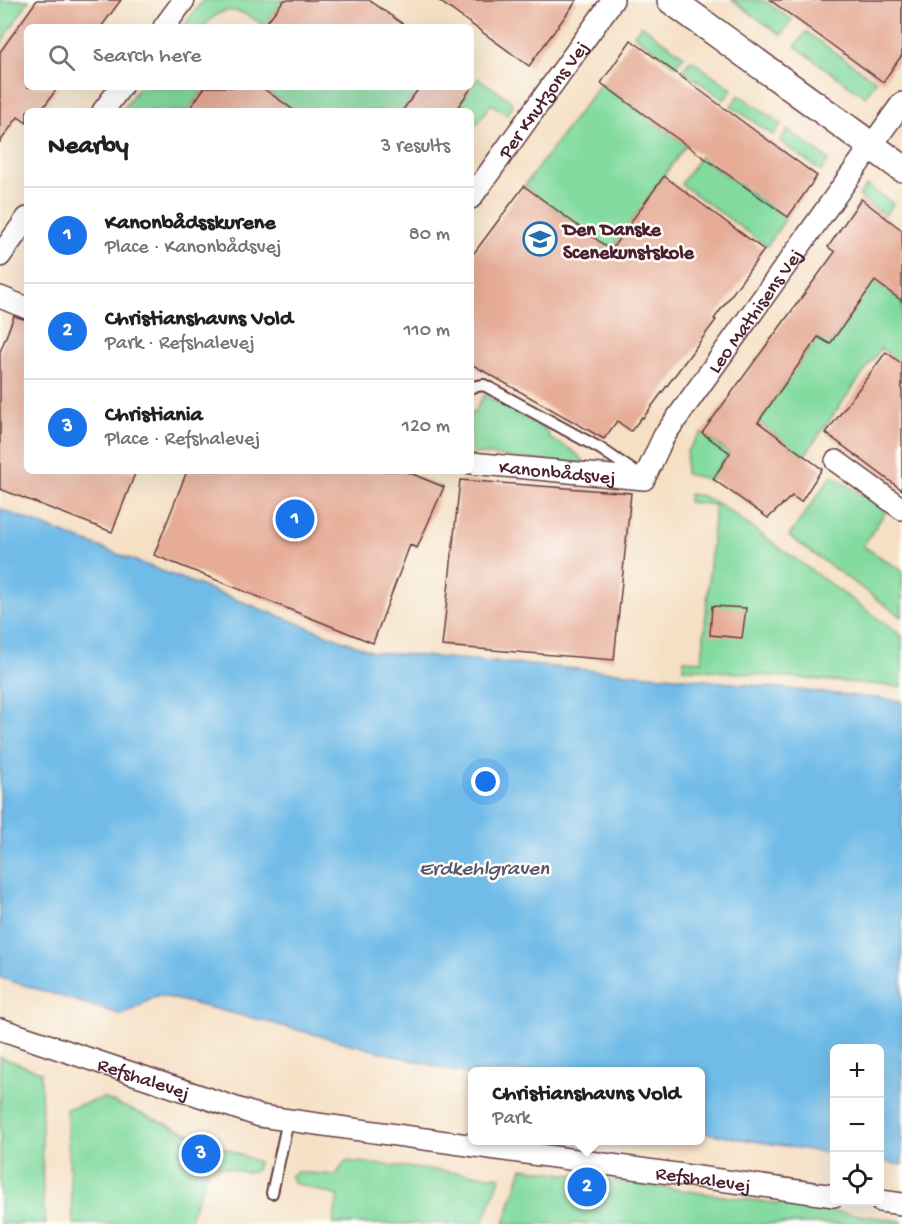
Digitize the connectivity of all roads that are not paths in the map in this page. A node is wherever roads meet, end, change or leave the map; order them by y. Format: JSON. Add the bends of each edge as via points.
{"nodes":[{"id":1,"x":184,"y":0,"type":"edge"},
{"id":2,"x":613,"y":0,"type":"edge"},
{"id":3,"x":670,"y":0,"type":"edge"},
{"id":4,"x":166,"y":24,"type":"edge"},
{"id":5,"x":119,"y":90,"type":"edge"},
{"id":6,"x":902,"y":103,"type":"edge"},
{"id":7,"x":105,"y":108,"type":"edge"},
{"id":8,"x":872,"y":146,"type":"junction"},
{"id":9,"x":902,"y":168,"type":"edge"},
{"id":10,"x":474,"y":194,"type":"edge"},
{"id":11,"x":24,"y":222,"type":"edge"},
{"id":12,"x":2,"y":250,"type":"edge"},
{"id":13,"x":0,"y":297,"type":"edge"},
{"id":14,"x":24,"y":307,"type":"edge"},
{"id":15,"x":474,"y":387,"type":"edge"},
{"id":16,"x":836,"y":461,"type":"dead end"},
{"id":17,"x":474,"y":463,"type":"edge"},
{"id":18,"x":644,"y":479,"type":"junction"},
{"id":19,"x":902,"y":508,"type":"edge"},
{"id":20,"x":0,"y":1029,"type":"edge"},
{"id":21,"x":288,"y":1120,"type":"junction"},
{"id":22,"x":272,"y":1193,"type":"dead end"},
{"id":23,"x":830,"y":1196,"type":"edge"},
{"id":24,"x":884,"y":1202,"type":"edge"},
{"id":25,"x":902,"y":1204,"type":"edge"}],
"edges":[{"from":1,"to":4,"type":"street"},
{"from":2,"to":10,"type":"street","name":"Per Knutzons Vej"},
{"from":3,"to":8,"type":"street"},
{"from":5,"to":7,"type":"street"},
{"from":6,"to":8,"type":"street","name":"Leo Mathisens Vej"},
{"from":8,"to":9,"type":"street"},
{"from":8,"to":18,"type":"street","name":"Leo Mathisens Vej","via":[[664,436]]},
{"from":11,"to":12,"type":"street"},
{"from":13,"to":14,"type":"street"},
{"from":15,"to":18,"type":"lane","via":[[484,385],[602,449]]},
{"from":16,"to":19,"type":"street"},
{"from":17,"to":18,"type":"street","name":"Kanonbådsvej"},
{"from":20,"to":21,"type":"street","name":"Refshalevej","via":[[260,1116]]},
{"from":21,"to":22,"type":"lane"},
{"from":21,"to":23,"type":"street","name":"Refshalevej"},
{"from":24,"to":25,"type":"street"}]}
